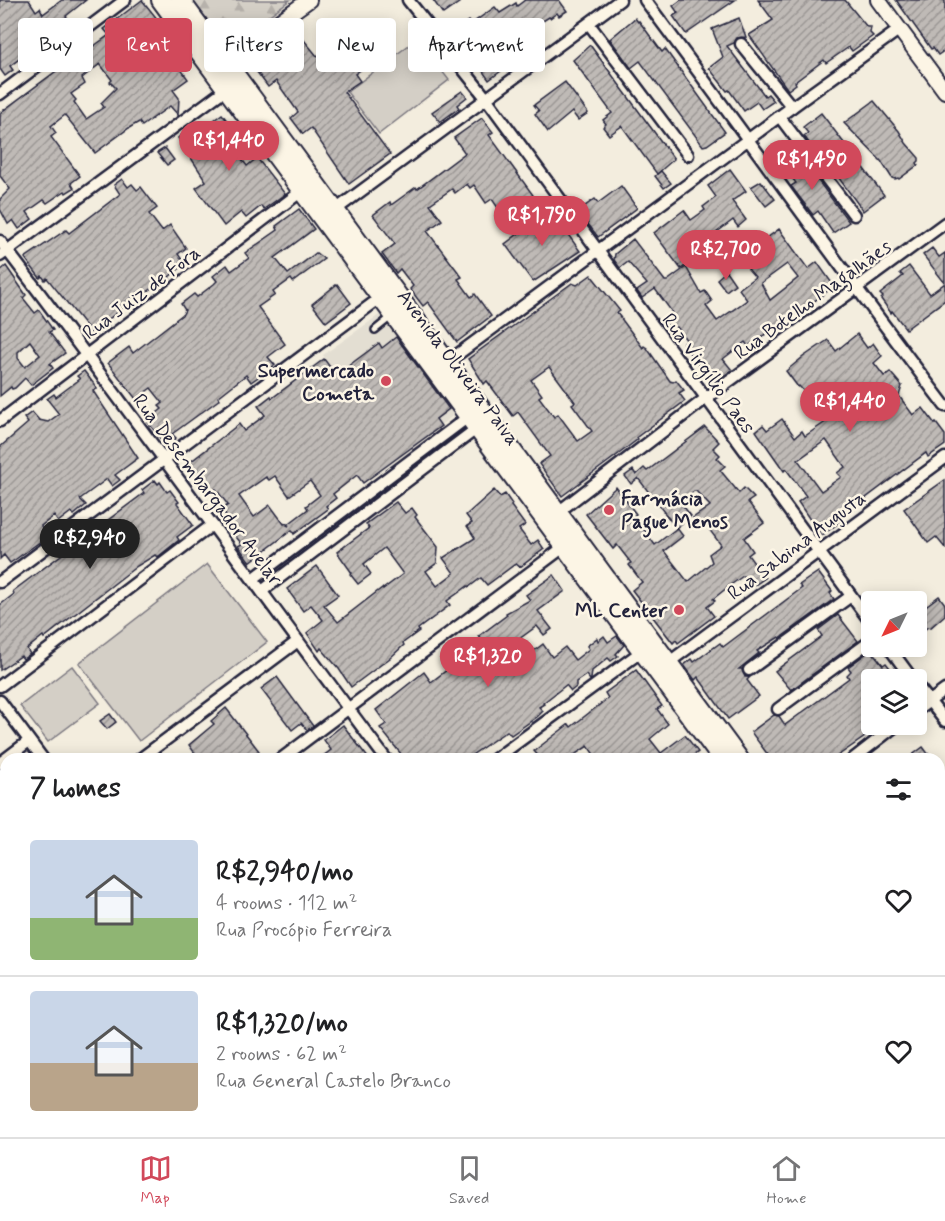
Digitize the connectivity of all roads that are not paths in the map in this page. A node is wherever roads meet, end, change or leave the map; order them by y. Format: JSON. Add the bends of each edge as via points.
{"nodes":[{"id":1,"x":125,"y":0,"type":"edge"},
{"id":2,"x":161,"y":0,"type":"edge"},
{"id":3,"x":180,"y":0,"type":"edge"},
{"id":4,"x":309,"y":0,"type":"edge"},
{"id":5,"x":408,"y":0,"type":"edge"},
{"id":6,"x":620,"y":0,"type":"edge"},
{"id":7,"x":645,"y":0,"type":"edge"},
{"id":8,"x":878,"y":0,"type":"edge"},
{"id":9,"x":284,"y":18,"type":"edge"},
{"id":10,"x":588,"y":24,"type":"junction"},
{"id":11,"x":900,"y":29,"type":"junction"},
{"id":12,"x":204,"y":41,"type":"edge"},
{"id":13,"x":741,"y":44,"type":"dead end"},
{"id":14,"x":204,"y":49,"type":"edge"},
{"id":15,"x":220,"y":72,"type":"edge"},
{"id":16,"x":224,"y":72,"type":"edge"},
{"id":17,"x":226,"y":89,"type":"junction"},
{"id":18,"x":945,"y":91,"type":"edge"},
{"id":19,"x":0,"y":94,"type":"edge"},
{"id":20,"x":486,"y":98,"type":"junction"},
{"id":21,"x":792,"y":107,"type":"junction"},
{"id":22,"x":778,"y":116,"type":"junction"},
{"id":23,"x":749,"y":140,"type":"junction"},
{"id":24,"x":688,"y":155,"type":"dead end"},
{"id":25,"x":303,"y":190,"type":"junction"},
{"id":26,"x":334,"y":211,"type":"junction"},
{"id":27,"x":854,"y":215,"type":"dead end"},
{"id":28,"x":945,"y":223,"type":"edge"},
{"id":29,"x":2,"y":249,"type":"edge"},
{"id":30,"x":598,"y":252,"type":"junction"},
{"id":31,"x":856,"y":289,"type":"junction"},
{"id":32,"x":386,"y":294,"type":"junction"},
{"id":33,"x":393,"y":315,"type":"junction"},
{"id":34,"x":375,"y":330,"type":"dead end"},
{"id":35,"x":87,"y":355,"type":"junction"},
{"id":36,"x":446,"y":363,"type":"junction"},
{"id":37,"x":705,"y":399,"type":"junction"},
{"id":38,"x":945,"y":406,"type":"edge"},
{"id":39,"x":0,"y":421,"type":"edge"},
{"id":40,"x":472,"y":423,"type":"junction"},
{"id":41,"x":945,"y":458,"type":"edge"},
{"id":42,"x":163,"y":460,"type":"junction"},
{"id":43,"x":557,"y":513,"type":"junction"},
{"id":44,"x":212,"y":525,"type":"junction"},
{"id":45,"x":565,"y":546,"type":"junction"},
{"id":46,"x":818,"y":551,"type":"junction"},
{"id":47,"x":253,"y":579,"type":"junction"},
{"id":48,"x":0,"y":582,"type":"edge"},
{"id":49,"x":262,"y":591,"type":"junction"},
{"id":50,"x":851,"y":596,"type":"junction"},
{"id":51,"x":861,"y":609,"type":"edge"},
{"id":52,"x":298,"y":641,"type":"junction"},
{"id":53,"x":861,"y":648,"type":"edge"},
{"id":54,"x":642,"y":651,"type":"junction"},
{"id":55,"x":668,"y":663,"type":"junction"},
{"id":56,"x":749,"y":670,"type":"dead end"},
{"id":57,"x":0,"y":686,"type":"edge"},
{"id":58,"x":945,"y":690,"type":"edge"},
{"id":59,"x":927,"y":697,"type":"edge"},
{"id":60,"x":0,"y":701,"type":"edge"},
{"id":61,"x":930,"y":701,"type":"junction"},
{"id":62,"x":927,"y":703,"type":"edge"},
{"id":63,"x":349,"y":709,"type":"junction"},
{"id":64,"x":778,"y":709,"type":"dead end"},
{"id":65,"x":945,"y":721,"type":"edge"},
{"id":66,"x":884,"y":735,"type":"edge"},
{"id":67,"x":29,"y":741,"type":"junction"},
{"id":68,"x":13,"y":753,"type":"edge"},
{"id":69,"x":38,"y":753,"type":"edge"},
{"id":70,"x":148,"y":753,"type":"edge"},
{"id":71,"x":288,"y":753,"type":"edge"},
{"id":72,"x":382,"y":753,"type":"edge"},
{"id":73,"x":503,"y":753,"type":"edge"},
{"id":74,"x":714,"y":753,"type":"edge"},
{"id":75,"x":735,"y":753,"type":"edge"},
{"id":76,"x":860,"y":753,"type":"edge"}],
"edges":[{"from":1,"to":19,"type":"street"},
{"from":2,"to":14,"type":"main road","name":"Avenida Oliveira Paiva"},
{"from":3,"to":12,"type":"main road","name":"Avenida Oliveira Paiva"},
{"from":4,"to":9,"type":"street"},
{"from":5,"to":20,"type":"street","name":"Rua Virgílio Paes"},
{"from":6,"to":10,"type":"street"},
{"from":7,"to":23,"type":"street"},
{"from":8,"to":11,"type":"street"},
{"from":10,"to":20,"type":"street"},
{"from":10,"to":24,"type":"street"},
{"from":11,"to":18,"type":"street"},
{"from":11,"to":21,"type":"street"},
{"from":13,"to":21,"type":"street"},
{"from":15,"to":17,"type":"main road","name":"Avenida Oliveira Paiva"},
{"from":16,"to":26,"type":"main road","name":"Avenida Oliveira Paiva"},
{"from":17,"to":25,"type":"main road","name":"Avenida Oliveira Paiva"},
{"from":17,"to":29,"type":"street"},
{"from":20,"to":26,"type":"street"},
{"from":20,"to":30,"type":"street","name":"Rua Virgílio Paes"},
{"from":21,"to":22,"type":"street"},
{"from":22,"to":23,"type":"street"},
{"from":22,"to":27,"type":"street"},
{"from":23,"to":30,"type":"street"},
{"from":23,"to":31,"type":"street"},
{"from":25,"to":32,"type":"main road","name":"Avenida Oliveira Paiva"},
{"from":25,"to":35,"type":"street","name":"Rua Juiz de Fora"},
{"from":26,"to":32,"type":"main road","name":"Avenida Oliveira Paiva"},
{"from":28,"to":31,"type":"street","name":"Rua Botelho Magalhães"},
{"from":29,"to":35,"type":"street","name":"Rua Desembargador Avelar"},
{"from":30,"to":36,"type":"street"},
{"from":30,"to":37,"type":"street","name":"Rua Virgílio Paes"},
{"from":31,"to":37,"type":"street","name":"Rua Botelho Magalhães"},
{"from":31,"to":38,"type":"street"},
{"from":32,"to":33,"type":"main road","name":"Avenida Oliveira Paiva"},
{"from":32,"to":36,"type":"main road","name":"Avenida Oliveira Paiva"},
{"from":32,"to":42,"type":"street"},
{"from":33,"to":34,"type":"lane"},
{"from":33,"to":40,"type":"main road","name":"Avenida Oliveira Paiva"},
{"from":35,"to":39,"type":"street","name":"Rua Juiz de Fora"},
{"from":35,"to":42,"type":"street","name":"Rua Desembargador Avelar"},
{"from":36,"to":43,"type":"main road","name":"Avenida Oliveira Paiva"},
{"from":37,"to":43,"type":"street","name":"Rua Botelho Magalhães"},
{"from":37,"to":46,"type":"street","name":"Rua Virgílio Paes"},
{"from":40,"to":45,"type":"main road","name":"Avenida Oliveira Paiva"},
{"from":40,"to":47,"type":"street"},
{"from":40,"to":49,"type":"street"},
{"from":41,"to":46,"type":"street","name":"Rua Sabina Augusta"},
{"from":42,"to":44,"type":"street","name":"Rua Desembargador Avelar"},
{"from":42,"to":48,"type":"street"},
{"from":43,"to":55,"type":"main road","name":"Avenida Oliveira Paiva"},
{"from":44,"to":47,"type":"street","name":"Rua Desembargador Avelar"},
{"from":44,"to":57,"type":"street"},
{"from":45,"to":54,"type":"main road","name":"Avenida Oliveira Paiva"},
{"from":45,"to":63,"type":"street"},
{"from":46,"to":50,"type":"street","name":"Rua Virgílio Paes"},
{"from":46,"to":55,"type":"street","name":"Rua Sabina Augusta"},
{"from":47,"to":49,"type":"street","name":"Rua Desembargador Avelar"},
{"from":49,"to":52,"type":"street","name":"Rua Desembargador Avelar"},
{"from":50,"to":51,"type":"street","name":"Rua Virgílio Paes"},
{"from":50,"to":56,"type":"street"},
{"from":52,"to":63,"type":"street","name":"Rua Desembargador Avelar"},
{"from":52,"to":70,"type":"street"},
{"from":53,"to":64,"type":"street"},
{"from":54,"to":73,"type":"street"},
{"from":54,"to":74,"type":"main road","name":"Avenida Oliveira Paiva"},
{"from":55,"to":75,"type":"main road","name":"Avenida Oliveira Paiva"},
{"from":58,"to":61,"type":"street"},
{"from":59,"to":61,"type":"street"},
{"from":60,"to":67,"type":"street"},
{"from":61,"to":62,"type":"street"},
{"from":61,"to":65,"type":"street"},
{"from":63,"to":71,"type":"street"},
{"from":63,"to":72,"type":"street","name":"Rua Desembargador Avelar"},
{"from":66,"to":76,"type":"street"},
{"from":67,"to":68,"type":"street"},
{"from":67,"to":69,"type":"street"}]}
